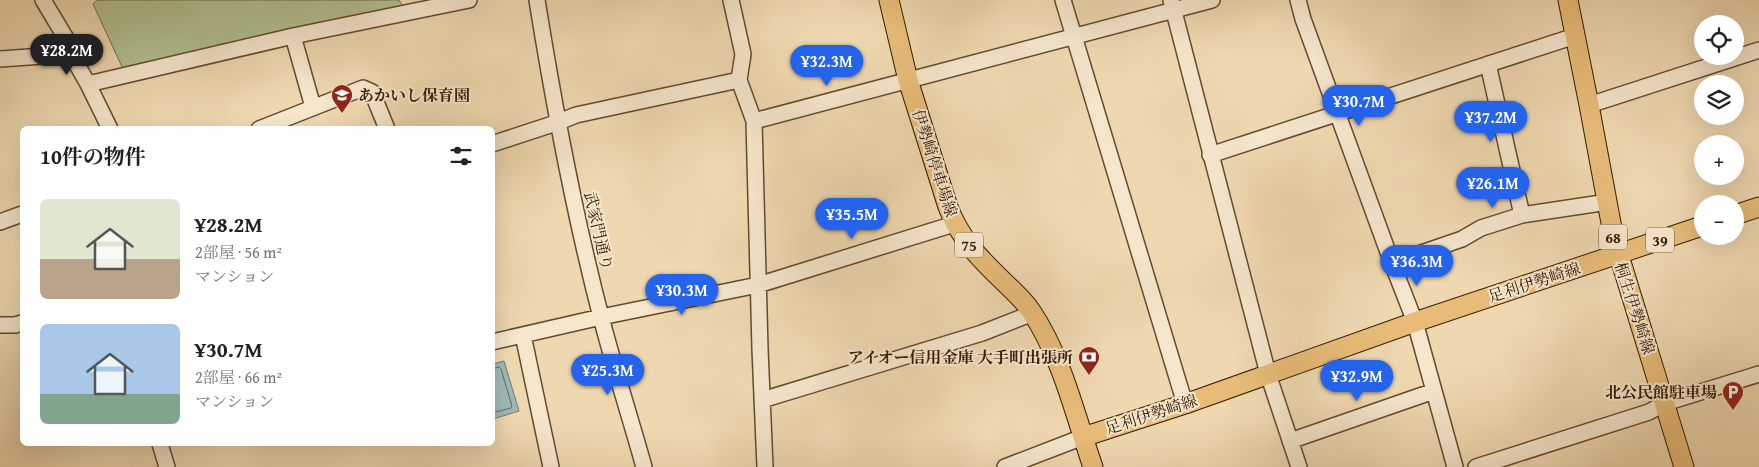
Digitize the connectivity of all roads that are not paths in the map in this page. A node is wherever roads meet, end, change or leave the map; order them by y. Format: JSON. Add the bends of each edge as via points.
{"nodes":[{"id":1,"x":43,"y":0,"type":"edge"},
{"id":2,"x":469,"y":0,"type":"edge"},
{"id":3,"x":537,"y":0,"type":"edge"},
{"id":4,"x":731,"y":0,"type":"edge"},
{"id":5,"x":889,"y":0,"type":"edge"},
{"id":6,"x":1063,"y":0,"type":"edge"},
{"id":7,"x":1212,"y":0,"type":"edge"},
{"id":8,"x":1298,"y":0,"type":"edge"},
{"id":9,"x":1568,"y":0,"type":"edge"},
{"id":10,"x":1173,"y":5,"type":"edge"},
{"id":11,"x":293,"y":36,"type":"junction"},
{"id":12,"x":1576,"y":36,"type":"junction"},
{"id":13,"x":1074,"y":38,"type":"junction"},
{"id":14,"x":1759,"y":50,"type":"edge"},
{"id":15,"x":71,"y":54,"type":"junction"},
{"id":16,"x":0,"y":59,"type":"edge"},
{"id":17,"x":1488,"y":64,"type":"junction"},
{"id":18,"x":740,"y":80,"type":"junction"},
{"id":19,"x":908,"y":80,"type":"junction"},
{"id":20,"x":88,"y":84,"type":"junction"},
{"id":21,"x":1589,"y":105,"type":"junction"},
{"id":22,"x":313,"y":107,"type":"junction"},
{"id":23,"x":1338,"y":113,"type":"junction"},
{"id":24,"x":559,"y":122,"type":"junction"},
{"id":25,"x":754,"y":122,"type":"junction"},
{"id":26,"x":109,"y":126,"type":"edge"},
{"id":27,"x":266,"y":126,"type":"edge"},
{"id":28,"x":385,"y":126,"type":"edge"},
{"id":29,"x":495,"y":143,"type":"edge"},
{"id":30,"x":1210,"y":155,"type":"junction"},
{"id":31,"x":1608,"y":202,"type":"junction"},
{"id":32,"x":1759,"y":207,"type":"edge"},
{"id":33,"x":1744,"y":212,"type":"edge"},
{"id":34,"x":20,"y":215,"type":"edge"},
{"id":35,"x":1522,"y":216,"type":"junction"},
{"id":36,"x":0,"y":222,"type":"edge"},
{"id":37,"x":954,"y":224,"type":"junction"},
{"id":38,"x":1694,"y":229,"type":"edge"},
{"id":39,"x":1618,"y":255,"type":"junction"},
{"id":40,"x":1392,"y":264,"type":"junction"},
{"id":41,"x":758,"y":285,"type":"junction"},
{"id":42,"x":1032,"y":313,"type":"junction"},
{"id":43,"x":601,"y":317,"type":"junction"},
{"id":44,"x":1415,"y":322,"type":"junction"},
{"id":45,"x":20,"y":324,"type":"edge"},
{"id":46,"x":0,"y":325,"type":"edge"},
{"id":47,"x":523,"y":335,"type":"junction"},
{"id":48,"x":495,"y":341,"type":"edge"},
{"id":49,"x":1268,"y":374,"type":"junction"},
{"id":50,"x":1759,"y":374,"type":"edge"},
{"id":51,"x":1434,"y":391,"type":"junction"},
{"id":52,"x":762,"y":400,"type":"junction"},
{"id":53,"x":1665,"y":403,"type":"junction"},
{"id":54,"x":1185,"y":404,"type":"junction"},
{"id":55,"x":1083,"y":437,"type":"junction"},
{"id":56,"x":1290,"y":441,"type":"junction"},
{"id":57,"x":161,"y":446,"type":"edge"},
{"id":58,"x":167,"y":467,"type":"edge"},
{"id":59,"x":551,"y":467,"type":"edge"},
{"id":60,"x":644,"y":467,"type":"edge"},
{"id":61,"x":764,"y":467,"type":"edge"},
{"id":62,"x":1005,"y":467,"type":"edge"},
{"id":63,"x":1093,"y":467,"type":"edge"},
{"id":64,"x":1299,"y":467,"type":"edge"},
{"id":65,"x":1455,"y":467,"type":"edge"},
{"id":66,"x":1476,"y":467,"type":"edge"},
{"id":67,"x":1684,"y":467,"type":"edge"}],
"edges":[{"from":1,"to":15,"type":"street","via":[[67,40]]},
{"from":2,"to":11,"type":"street"},
{"from":3,"to":24,"type":"street","name":"武家門通り"},
{"from":4,"to":18,"type":"street","via":[[743,54]]},
{"from":5,"to":19,"type":"main road","name":"伊勢崎停車場線","number":"75"},
{"from":6,"to":13,"type":"street"},
{"from":7,"to":10,"type":"street"},
{"from":8,"to":23,"type":"street"},
{"from":9,"to":12,"type":"main road","name":"桐生伊勢崎線","number":"68"},
{"from":10,"to":13,"type":"street"},
{"from":10,"to":30,"type":"street"},
{"from":11,"to":20,"type":"street"},
{"from":11,"to":22,"type":"street"},
{"from":12,"to":17,"type":"street"},
{"from":12,"to":21,"type":"main road","name":"桐生伊勢崎線","number":"68"},
{"from":13,"to":19,"type":"street"},
{"from":13,"to":54,"type":"street"},
{"from":14,"to":21,"type":"street"},
{"from":15,"to":16,"type":"street"},
{"from":15,"to":20,"type":"street"},
{"from":17,"to":23,"type":"street"},
{"from":17,"to":35,"type":"street"},
{"from":18,"to":24,"type":"street","via":[[576,114]]},
{"from":18,"to":25,"type":"street"},
{"from":19,"to":25,"type":"street"},
{"from":19,"to":37,"type":"main road","name":"伊勢崎停車場線","number":"75"},
{"from":20,"to":26,"type":"street"},
{"from":21,"to":31,"type":"main road","name":"桐生伊勢崎線","number":"68"},
{"from":22,"to":27,"type":"street"},
{"from":22,"to":28,"type":"street","via":[[363,88],[372,92]]},
{"from":23,"to":30,"type":"street"},
{"from":23,"to":40,"type":"street"},
{"from":24,"to":29,"type":"street"},
{"from":24,"to":43,"type":"street","name":"武家門通り"},
{"from":25,"to":41,"type":"street"},
{"from":30,"to":49,"type":"street"},
{"from":31,"to":35,"type":"street"},
{"from":31,"to":39,"type":"main road","name":"桐生伊勢崎線","number":"68"},
{"from":32,"to":33,"type":"main road"},
{"from":34,"to":36,"type":"street"},
{"from":35,"to":40,"type":"street","via":[[1481,228],[1462,239]]},
{"from":37,"to":41,"type":"street"},
{"from":37,"to":42,"type":"main road","name":"伊勢崎停車場線","number":"75","via":[[966,242]]},
{"from":38,"to":39,"type":"main road","name":"足利伊勢崎線","number":"39"},
{"from":39,"to":44,"type":"main road","name":"足利伊勢崎線","number":"39"},
{"from":39,"to":53,"type":"main road","name":"桐生伊勢崎線","number":"68"},
{"from":40,"to":44,"type":"street"},
{"from":41,"to":43,"type":"street"},
{"from":41,"to":52,"type":"street"},
{"from":42,"to":52,"type":"street","via":[[982,333]]},
{"from":42,"to":55,"type":"main road","name":"伊勢崎停車場線","number":"75","via":[[1049,341]]},
{"from":43,"to":47,"type":"street"},
{"from":43,"to":60,"type":"street","name":"武家門通り"},
{"from":44,"to":49,"type":"main road","name":"足利伊勢崎線","number":"39"},
{"from":44,"to":51,"type":"street"},
{"from":45,"to":46,"type":"street"},
{"from":47,"to":48,"type":"street"},
{"from":47,"to":59,"type":"street"},
{"from":49,"to":54,"type":"main road","name":"足利伊勢崎線","number":"39"},
{"from":49,"to":56,"type":"street"},
{"from":50,"to":53,"type":"street"},
{"from":51,"to":56,"type":"street"},
{"from":51,"to":65,"type":"street"},
{"from":52,"to":61,"type":"street"},
{"from":53,"to":66,"type":"street","via":[[1649,412]]},
{"from":53,"to":67,"type":"main road","name":"桐生伊勢崎線","number":"68"},
{"from":54,"to":55,"type":"main road","name":"足利伊勢崎線","number":"39"},
{"from":55,"to":62,"type":"street"},
{"from":55,"to":63,"type":"main road","name":"伊勢崎停車場線","number":"75"},
{"from":56,"to":64,"type":"street"},
{"from":57,"to":58,"type":"street"}]}
